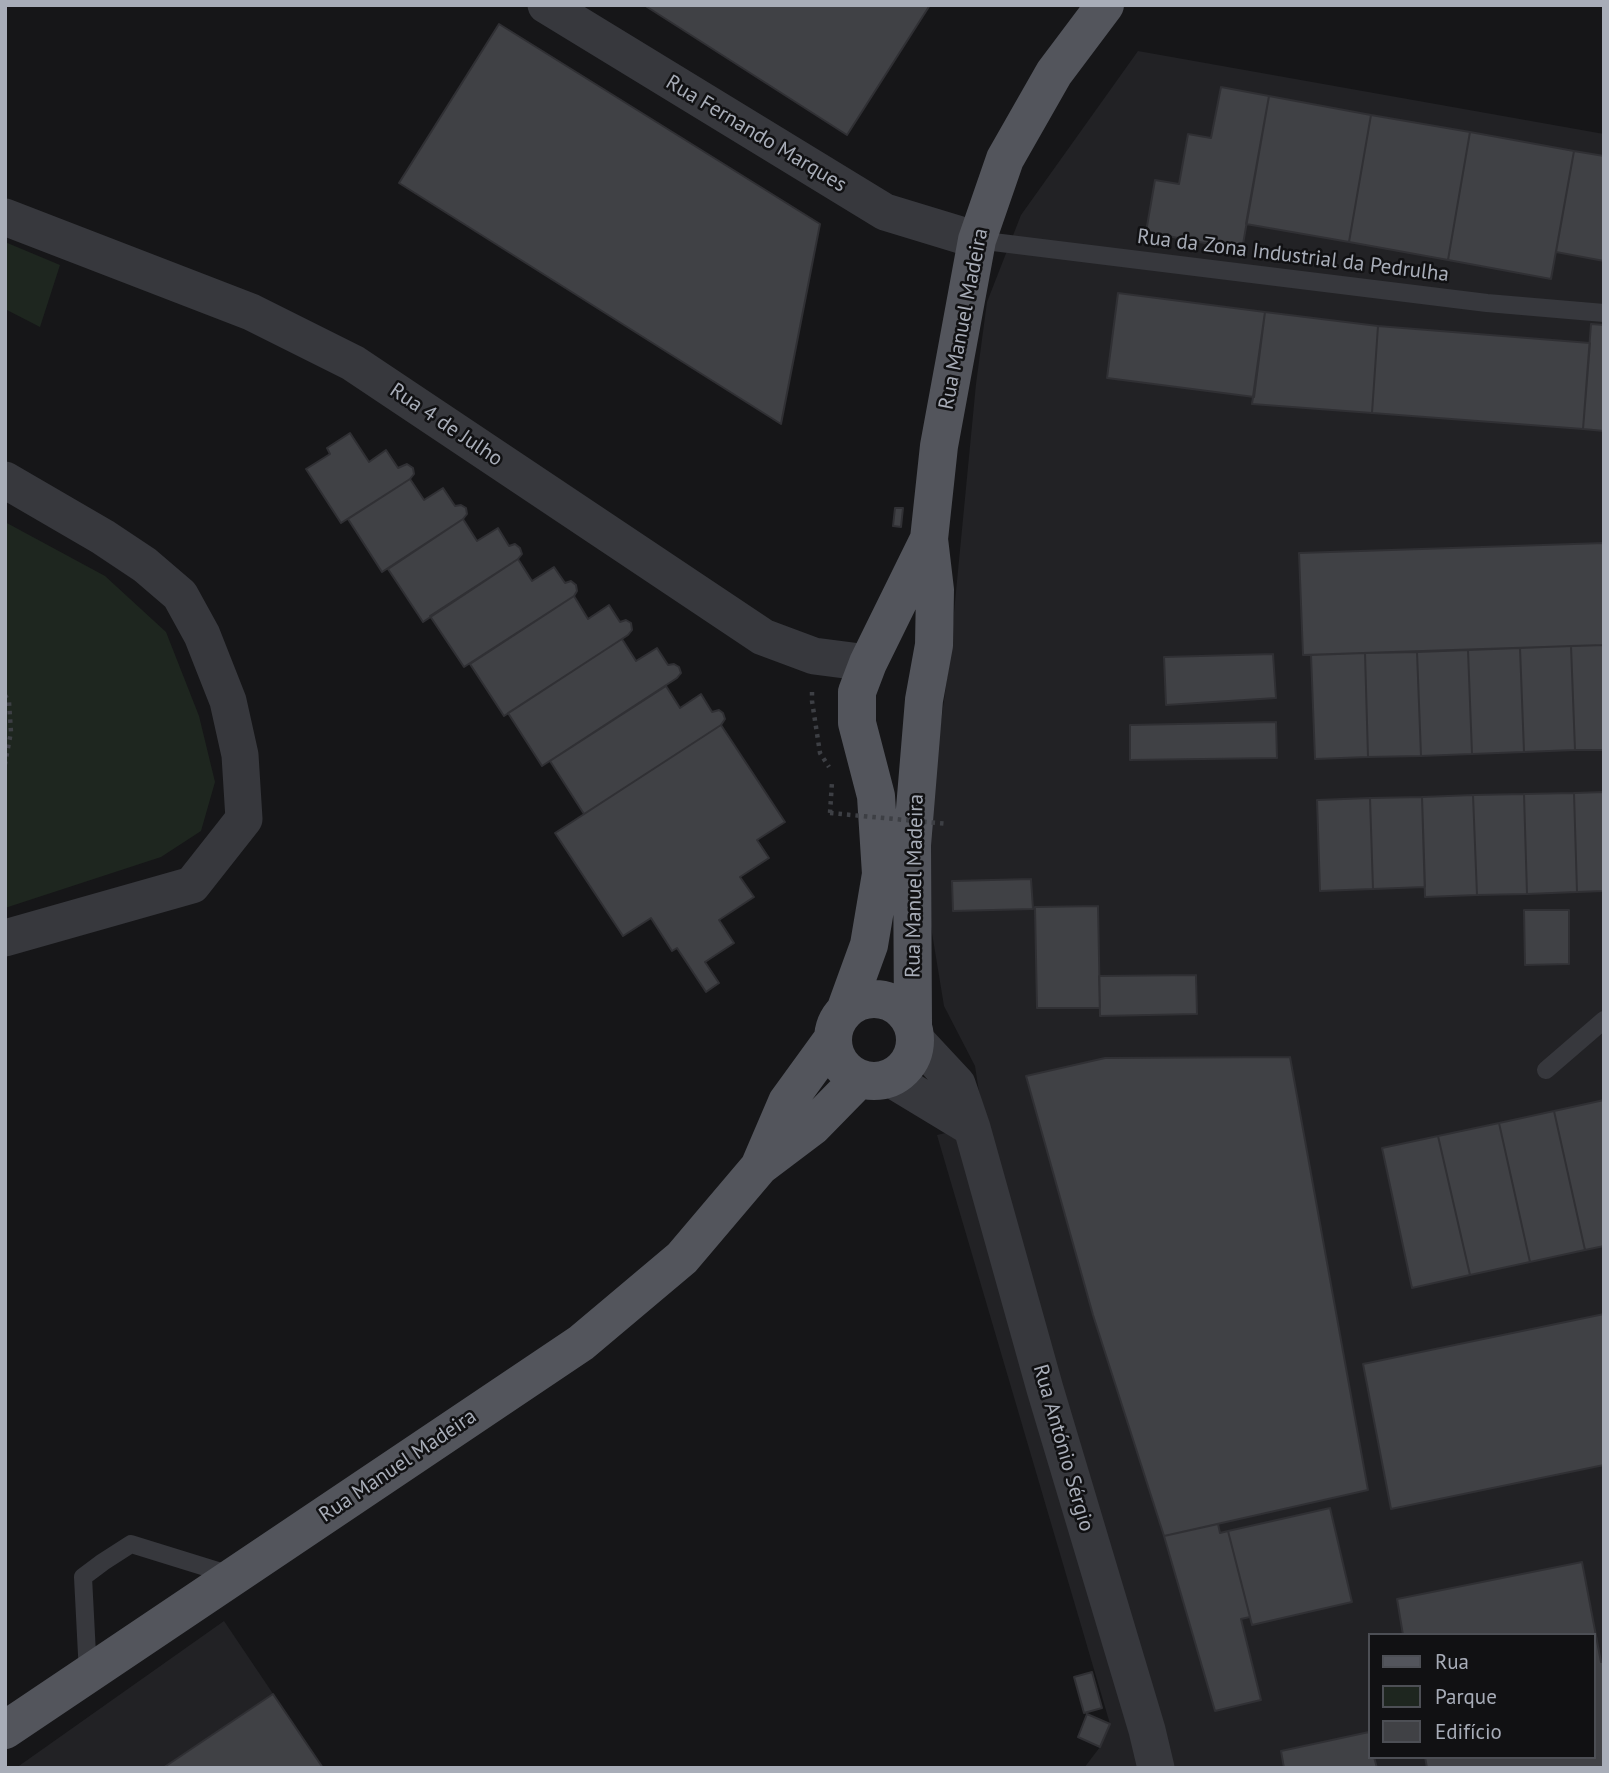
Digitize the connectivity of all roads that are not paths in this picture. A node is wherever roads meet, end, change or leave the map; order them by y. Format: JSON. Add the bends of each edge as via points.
{"nodes":[{"id":1,"x":546,"y":5,"type":"edge"},
{"id":2,"x":1105,"y":5,"type":"edge"},
{"id":3,"x":5,"y":216,"type":"edge"},
{"id":4,"x":977,"y":240,"type":"junction"},
{"id":5,"x":1604,"y":313,"type":"edge"},
{"id":6,"x":5,"y":480,"type":"edge"},
{"id":7,"x":929,"y":539,"type":"junction"},
{"id":8,"x":868,"y":663,"type":"junction"},
{"id":9,"x":924,"y":700,"type":"junction"},
{"id":10,"x":5,"y":938,"type":"edge"},
{"id":11,"x":1604,"y":1020,"type":"edge"},
{"id":12,"x":838,"y":1026,"type":"junction"},
{"id":13,"x":915,"y":1032,"type":"junction"},
{"id":14,"x":1546,"y":1070,"type":"dead end"},
{"id":15,"x":875,"y":1079,"type":"junction"},
{"id":16,"x":972,"y":1128,"type":"junction"},
{"id":17,"x":760,"y":1166,"type":"junction"},
{"id":18,"x":234,"y":1576,"type":"junction"},
{"id":19,"x":88,"y":1674,"type":"junction"},
{"id":20,"x":5,"y":1730,"type":"edge"},
{"id":21,"x":1156,"y":1768,"type":"edge"}],
"edges":[{"from":1,"to":4,"type":"street","name":"Rua Fernando Marques","via":[[885,212]]},
{"from":2,"to":4,"type":"main road","name":"Rua Manuel Madeira","via":[[1054,72],[1004,159]]},
{"from":3,"to":8,"type":"street","name":"Rua 4 de Julho","via":[[251,312],[353,363],[763,637],[814,656]]},
{"from":4,"to":5,"type":"lane","name":"Rua da Zona Industrial da Pedrulha","via":[[1487,303]]},
{"from":4,"to":7,"type":"main road","name":"Rua Manuel Madeira","via":[[939,446]]},
{"from":6,"to":10,"type":"street","via":[[103,537],[180,596],[202,635],[228,701],[240,755],[244,819],[192,885]]},
{"from":7,"to":8,"type":"main road","name":"Rua Manuel Madeira"},
{"from":7,"to":9,"type":"main road","name":"Rua Manuel Madeira","via":[[935,590],[934,645]]},
{"from":8,"to":9,"type":"main road","via":[[898,663],[910,672]]},
{"from":8,"to":12,"type":"main road","name":"Rua Manuel Madeira","via":[[857,692],[857,723],[876,796],[881,874],[869,945]]},
{"from":9,"to":13,"type":"main road","name":"Rua Manuel Madeira","via":[[912,845]]},
{"from":11,"to":14,"type":"lane"},
{"from":12,"to":13,"type":"main road","via":[[858,1002],[874,998],[904,1010]]},
{"from":12,"to":15,"type":"main road","via":[[836,1056],[845,1070]]},
{"from":12,"to":17,"type":"main road","name":"Rua Manuel Madeira","via":[[786,1102]]},
{"from":13,"to":15,"type":"main road","via":[[913,1056],[904,1070]]},
{"from":13,"to":16,"type":"street","name":"Rua António Sérgio","via":[[957,1084]]},
{"from":15,"to":16,"type":"street"},
{"from":15,"to":17,"type":"main road","name":"Rua Manuel Madeira"},
{"from":16,"to":21,"type":"street","name":"Rua António Sérgio"},
{"from":17,"to":18,"type":"main road","name":"Rua Manuel Madeira","via":[[682,1258],[581,1343]]},
{"from":18,"to":19,"type":"main road","name":"Rua Manuel Madeira"},
{"from":18,"to":19,"type":"lane","via":[[131,1544],[103,1562],[83,1577]]},
{"from":19,"to":20,"type":"main road","name":"Rua Manuel Madeira"}]}
